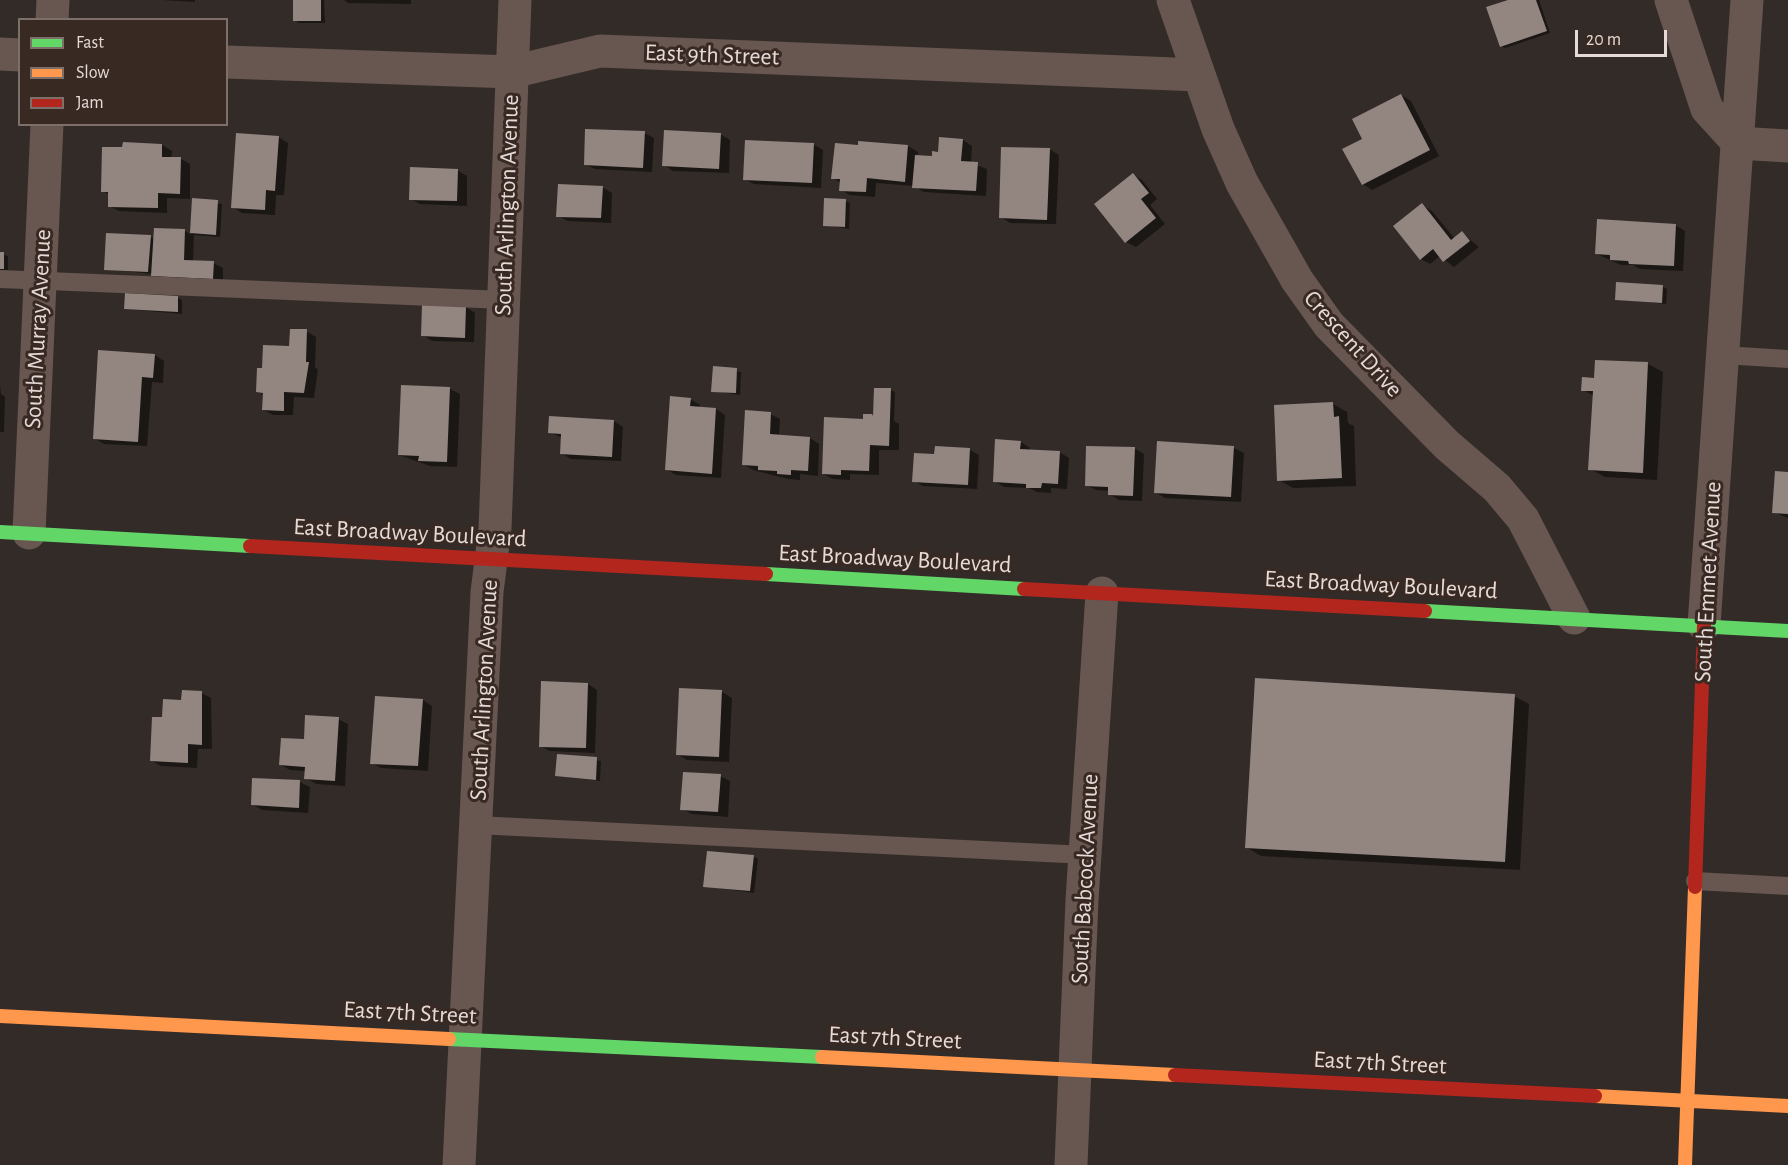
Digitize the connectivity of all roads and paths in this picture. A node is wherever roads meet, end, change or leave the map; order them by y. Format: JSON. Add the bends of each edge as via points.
{"nodes":[{"id":1,"x":52,"y":0,"type":"edge"},
{"id":2,"x":515,"y":0,"type":"edge"},
{"id":3,"x":1173,"y":0,"type":"edge"},
{"id":4,"x":1671,"y":0,"type":"edge"},
{"id":5,"x":1747,"y":0,"type":"edge"},
{"id":6,"x":52,"y":18,"type":"edge"},
{"id":7,"x":0,"y":54,"type":"edge"},
{"id":8,"x":18,"y":55,"type":"edge"},
{"id":9,"x":228,"y":62,"type":"edge"},
{"id":10,"x":512,"y":72,"type":"junction"},
{"id":11,"x":1199,"y":75,"type":"junction"},
{"id":12,"x":47,"y":126,"type":"edge"},
{"id":13,"x":1738,"y":143,"type":"junction"},
{"id":14,"x":1788,"y":146,"type":"edge"},
{"id":15,"x":0,"y":279,"type":"edge"},
{"id":16,"x":40,"y":281,"type":"junction"},
{"id":17,"x":504,"y":300,"type":"junction"},
{"id":18,"x":1723,"y":355,"type":"junction"},
{"id":19,"x":1788,"y":359,"type":"edge"},
{"id":20,"x":14,"y":532,"type":"edge"},
{"id":21,"x":492,"y":561,"type":"junction"},
{"id":22,"x":1102,"y":592,"type":"junction"},
{"id":23,"x":1574,"y":618,"type":"junction"},
{"id":24,"x":1704,"y":625,"type":"junction"},
{"id":25,"x":1788,"y":631,"type":"edge"},
{"id":26,"x":476,"y":825,"type":"junction"},
{"id":27,"x":1086,"y":855,"type":"junction"},
{"id":28,"x":1695,"y":881,"type":"junction"},
{"id":29,"x":1788,"y":886,"type":"edge"},
{"id":30,"x":0,"y":1016,"type":"edge"},
{"id":31,"x":465,"y":1038,"type":"junction"},
{"id":32,"x":1075,"y":1070,"type":"junction"},
{"id":33,"x":1688,"y":1101,"type":"junction"},
{"id":34,"x":1788,"y":1106,"type":"edge"},
{"id":35,"x":459,"y":1165,"type":"edge"},
{"id":36,"x":1071,"y":1165,"type":"edge"},
{"id":37,"x":1685,"y":1165,"type":"edge"}],
"edges":[{"from":1,"to":6,"type":"street"},
{"from":2,"to":10,"type":"street","name":"South Arlington Avenue"},
{"from":3,"to":11,"type":"street","name":"Crescent Drive"},
{"from":4,"to":13,"type":"street","via":[[1707,109]]},
{"from":5,"to":13,"type":"street","name":"South Emmet Avenue"},
{"from":7,"to":8,"type":"street"},
{"from":9,"to":10,"type":"street","name":"East 9th Street"},
{"from":10,"to":11,"type":"street","name":"East 9th Street","via":[[600,51]]},
{"from":10,"to":17,"type":"street","name":"South Arlington Avenue"},
{"from":11,"to":23,"type":"street","name":"Crescent Drive","via":[[1242,183],[1297,280],[1329,325],[1447,445],[1497,488],[1523,519]]},
{"from":12,"to":16,"type":"street","name":"South Murray Avenue"},
{"from":13,"to":14,"type":"street"},
{"from":13,"to":18,"type":"street","name":"South Emmet Avenue"},
{"from":15,"to":16,"type":"lane"},
{"from":16,"to":17,"type":"lane"},
{"from":16,"to":20,"type":"street","name":"South Murray Avenue"},
{"from":17,"to":21,"type":"street","name":"South Arlington Avenue"},
{"from":18,"to":19,"type":"lane"},
{"from":18,"to":24,"type":"street","name":"South Emmet Avenue"},
{"from":20,"to":21,"type":"main road","name":"East Broadway Boulevard"},
{"from":21,"to":22,"type":"main road","name":"East Broadway Boulevard"},
{"from":21,"to":26,"type":"street","name":"South Arlington Avenue","via":[[487,592]]},
{"from":22,"to":23,"type":"main road","name":"East Broadway Boulevard"},
{"from":22,"to":27,"type":"street","name":"South Babcock Avenue"},
{"from":23,"to":24,"type":"main road","name":"East Broadway Boulevard"},
{"from":24,"to":25,"type":"main road","name":"East Broadway Boulevard"},
{"from":24,"to":28,"type":"main road","name":"South Emmet Avenue"},
{"from":26,"to":27,"type":"lane"},
{"from":26,"to":31,"type":"street","name":"South Arlington Avenue"},
{"from":27,"to":32,"type":"street","name":"South Babcock Avenue"},
{"from":28,"to":29,"type":"lane"},
{"from":28,"to":33,"type":"main road","name":"South Emmet Avenue"},
{"from":30,"to":31,"type":"main road","name":"East 7th Street"},
{"from":31,"to":32,"type":"main road","name":"East 7th Street"},
{"from":31,"to":35,"type":"street","name":"South Arlington Avenue"},
{"from":32,"to":33,"type":"main road","name":"East 7th Street"},
{"from":32,"to":36,"type":"street","name":"South Babcock Avenue"},
{"from":33,"to":34,"type":"main road","name":"East 7th Street"},
{"from":33,"to":37,"type":"main road","name":"South Emmet Avenue"}]}
